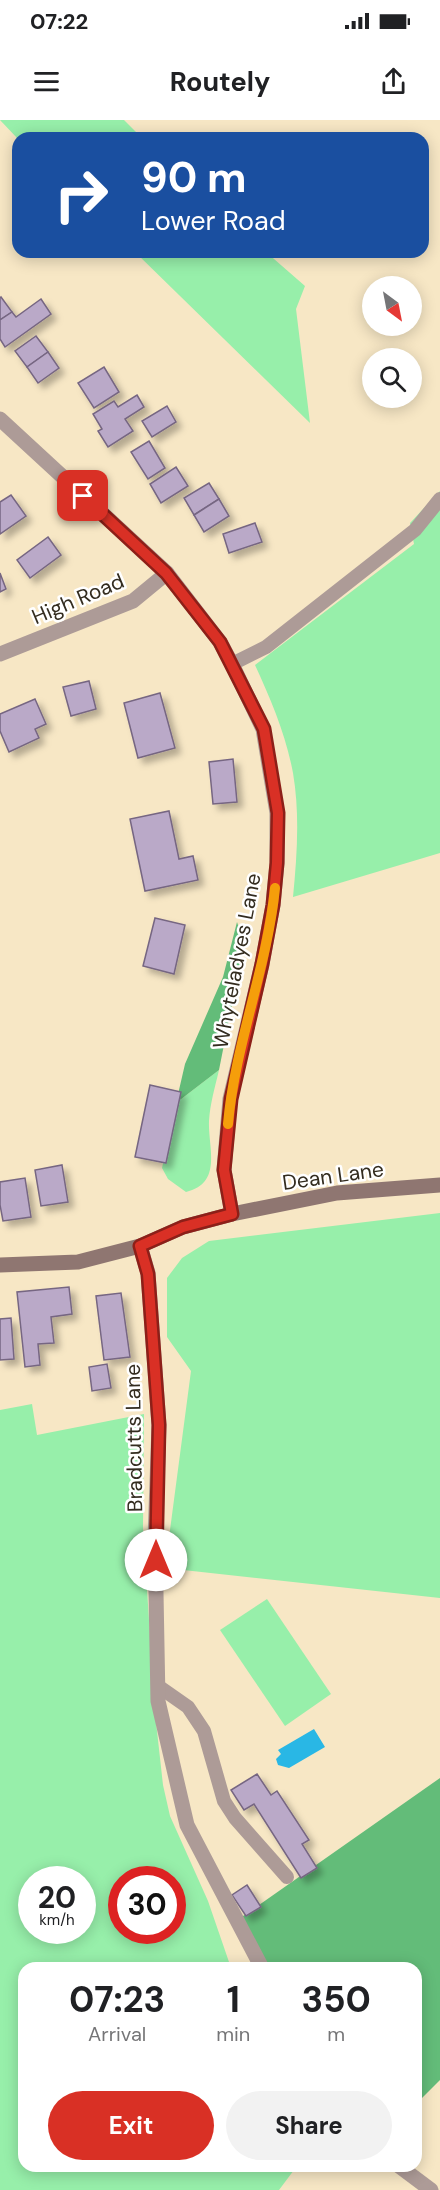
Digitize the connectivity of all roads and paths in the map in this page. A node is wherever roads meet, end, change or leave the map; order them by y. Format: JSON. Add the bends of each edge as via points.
{"nodes":[{"id":1,"x":0,"y":420,"type":"edge"},
{"id":2,"x":440,"y":499,"type":"edge"},
{"id":3,"x":166,"y":573,"type":"junction"},
{"id":4,"x":0,"y":654,"type":"edge"},
{"id":5,"x":232,"y":664,"type":"junction"},
{"id":6,"x":440,"y":1185,"type":"edge"},
{"id":7,"x":232,"y":1214,"type":"junction"},
{"id":8,"x":140,"y":1246,"type":"junction"},
{"id":9,"x":0,"y":1265,"type":"edge"},
{"id":10,"x":158,"y":1686,"type":"junction"},
{"id":11,"x":287,"y":1877,"type":"dead end"},
{"id":12,"x":259,"y":1962,"type":"edge"},
{"id":13,"x":407,"y":2172,"type":"edge"},
{"id":14,"x":431,"y":2190,"type":"edge"}],
"edges":[{"from":1,"to":3,"type":"street","name":"Whyteladyes Lane"},
{"from":2,"to":5,"type":"lane","via":[[415,530],[266,647]]},
{"from":3,"to":4,"type":"street","name":"High Road","via":[[133,601]]},
{"from":3,"to":5,"type":"street","name":"Whyteladyes Lane","via":[[220,642]]},
{"from":5,"to":7,"type":"street","name":"Whyteladyes Lane","via":[[264,729],[278,813],[273,905],[231,1099],[224,1170]]},
{"from":6,"to":7,"type":"street","name":"Dean Lane","via":[[337,1193]]},
{"from":7,"to":8,"type":"street","name":"Dean Lane","via":[[183,1227]]},
{"from":8,"to":9,"type":"street","name":"Dean Lane","via":[[78,1262]]},
{"from":8,"to":10,"type":"street","name":"Bradcutts Lane","via":[[148,1274],[159,1425],[155,1539]]},
{"from":10,"to":11,"type":"lane","via":[[188,1707],[204,1731],[224,1801]]},
{"from":10,"to":12,"type":"street","name":"Bradcutts Lane","via":[[158,1701],[187,1825]]},
{"from":13,"to":14,"type":"street"}]}
